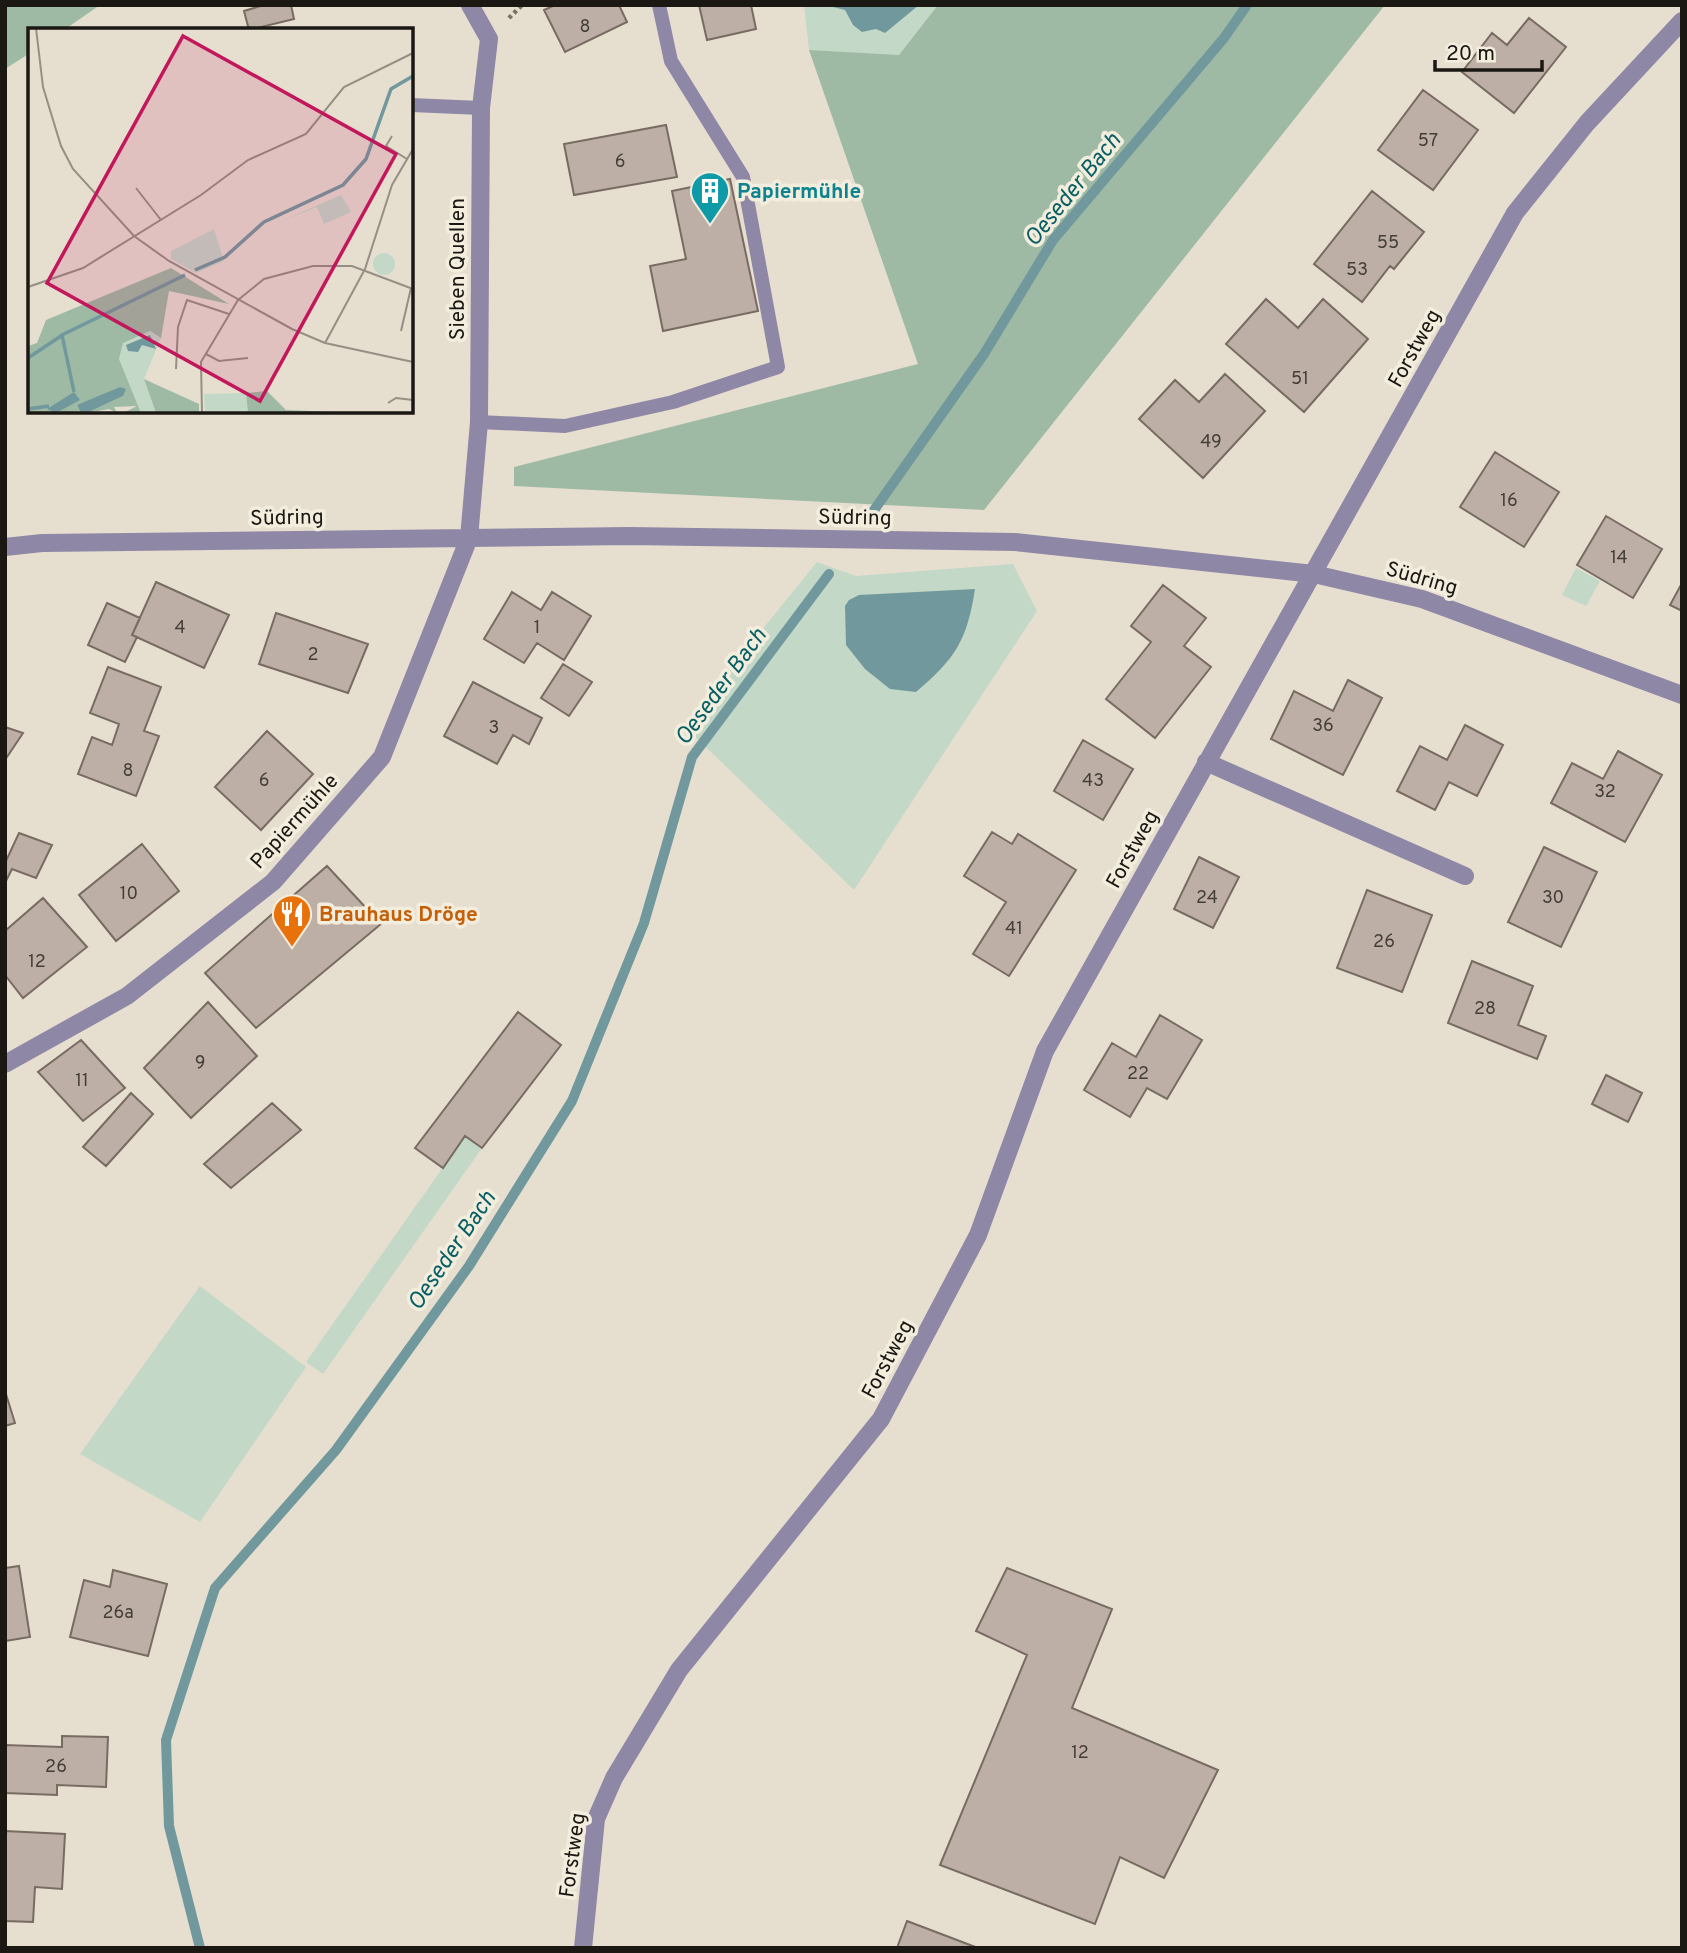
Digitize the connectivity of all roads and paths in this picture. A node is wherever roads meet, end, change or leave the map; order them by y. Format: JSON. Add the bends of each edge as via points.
{"nodes":[{"id":1,"x":470,"y":5,"type":"edge"},
{"id":2,"x":659,"y":5,"type":"edge"},
{"id":3,"x":1682,"y":21,"type":"edge"},
{"id":4,"x":413,"y":105,"type":"edge"},
{"id":5,"x":481,"y":108,"type":"junction"},
{"id":6,"x":479,"y":422,"type":"junction"},
{"id":7,"x":469,"y":538,"type":"junction"},
{"id":8,"x":5,"y":547,"type":"edge"},
{"id":9,"x":1314,"y":574,"type":"junction"},
{"id":10,"x":1682,"y":695,"type":"edge"},
{"id":11,"x":1206,"y":762,"type":"junction"},
{"id":12,"x":1465,"y":876,"type":"dead end"},
{"id":13,"x":5,"y":1064,"type":"edge"},
{"id":14,"x":583,"y":1948,"type":"edge"}],
"edges":[{"from":1,"to":5,"type":"street","name":"Sieben Quellen","via":[[489,39]]},
{"from":2,"to":6,"type":"lane","via":[[671,61],[743,177],[778,367],[673,402],[565,426]]},
{"from":3,"to":9,"type":"street","name":"Forstweg","via":[[1587,123],[1515,214]]},
{"from":4,"to":5,"type":"lane"},
{"from":5,"to":6,"type":"street","name":"Sieben Quellen"},
{"from":6,"to":7,"type":"street","name":"Sieben Quellen"},
{"from":7,"to":8,"type":"street","name":"Südring","via":[[41,542]]},
{"from":7,"to":9,"type":"street","name":"Südring","via":[[1015,542]]},
{"from":7,"to":13,"type":"street","name":"Papiermühle","via":[[382,757],[273,882],[127,996]]},
{"from":9,"to":10,"type":"street","name":"Südring","via":[[1422,598]]},
{"from":9,"to":11,"type":"street","name":"Forstweg"},
{"from":11,"to":12,"type":"street"},
{"from":11,"to":14,"type":"street","name":"Forstweg","via":[[1045,1051],[978,1235],[881,1419],[679,1670],[614,1778],[596,1819]]}]}
